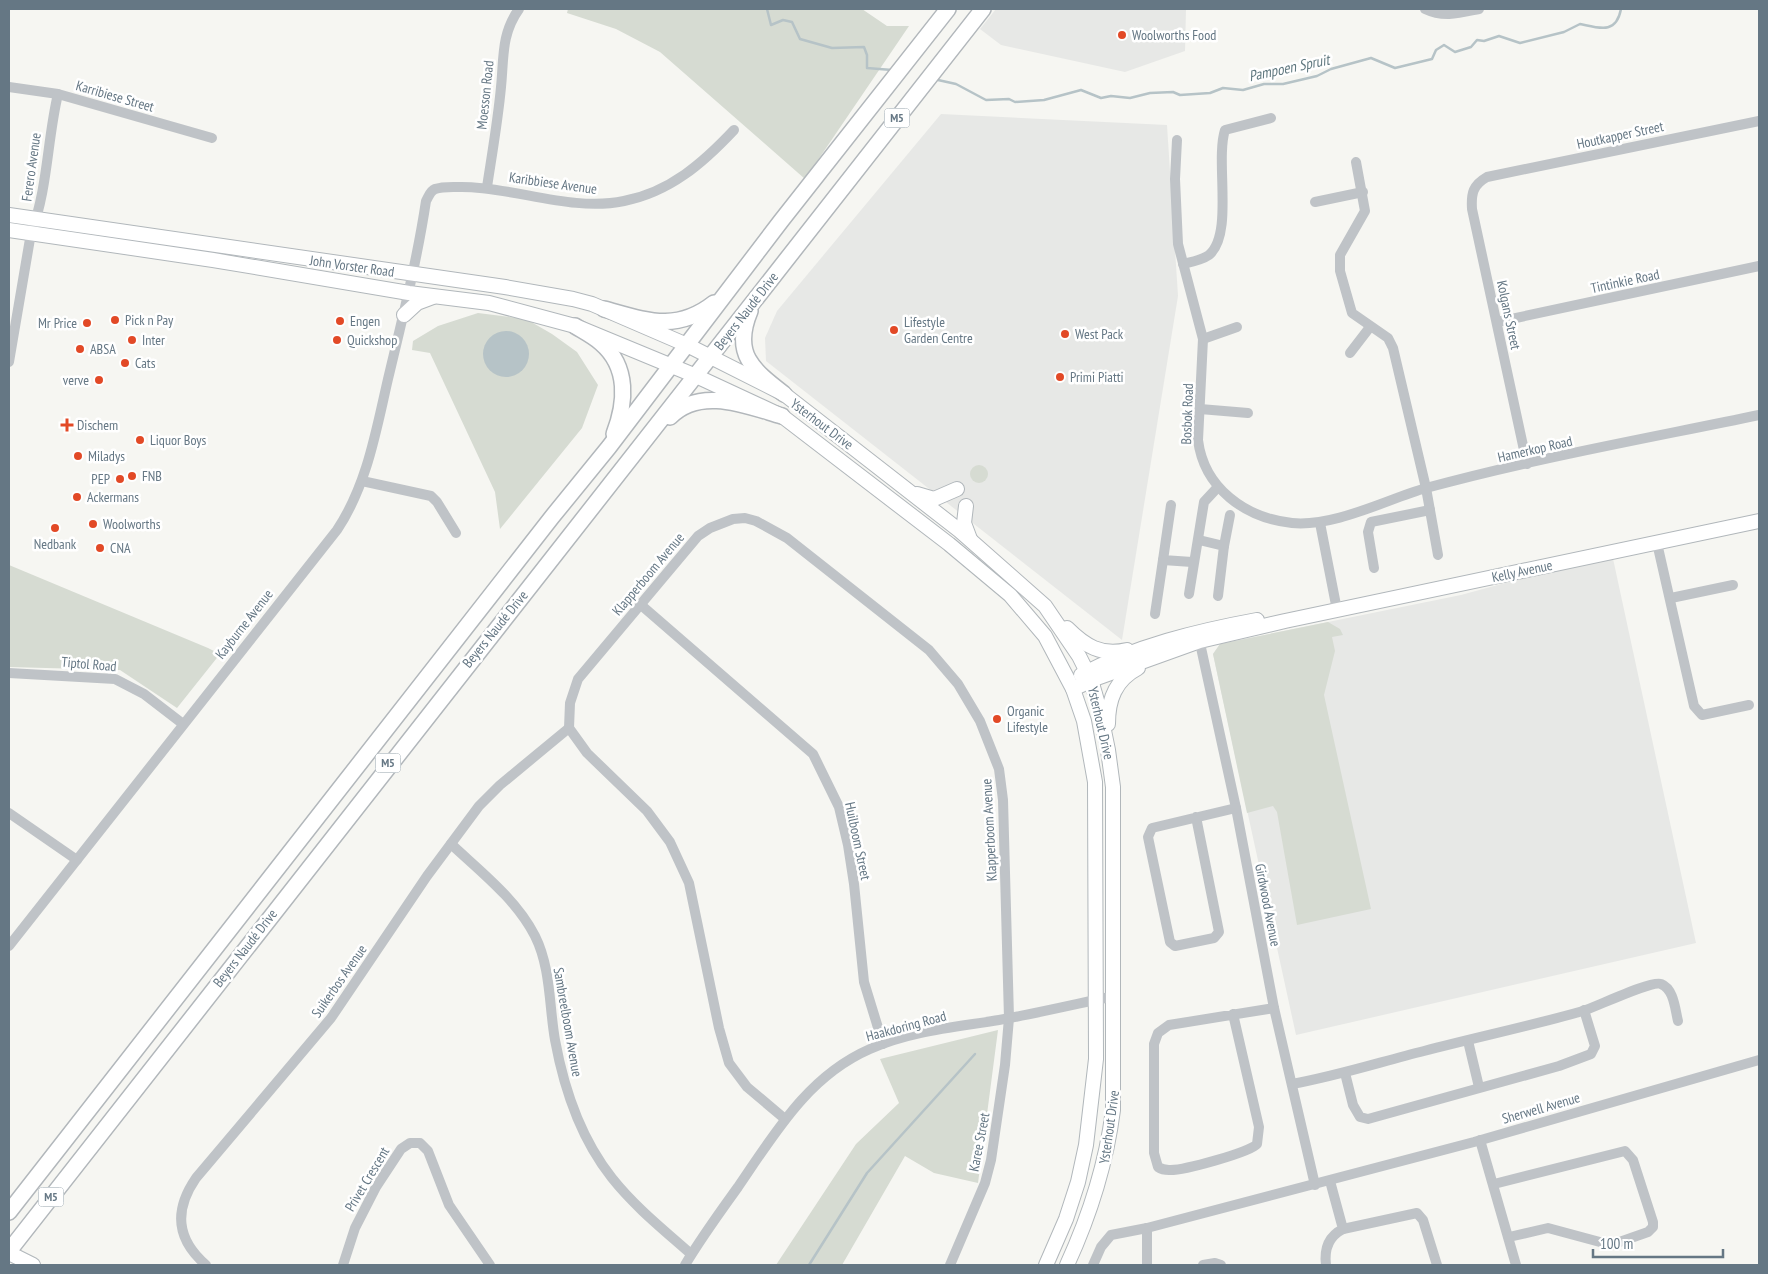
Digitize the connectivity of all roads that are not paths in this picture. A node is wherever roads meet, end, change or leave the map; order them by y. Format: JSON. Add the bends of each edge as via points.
{"nodes":[{"id":1,"x":519,"y":9,"type":"edge"},
{"id":2,"x":948,"y":9,"type":"edge"},
{"id":3,"x":983,"y":9,"type":"edge"},
{"id":4,"x":1425,"y":9,"type":"edge"},
{"id":5,"x":1479,"y":9,"type":"edge"},
{"id":6,"x":9,"y":87,"type":"edge"},
{"id":7,"x":58,"y":94,"type":"junction"},
{"id":8,"x":1271,"y":118,"type":"dead end"},
{"id":9,"x":1759,"y":121,"type":"edge"},
{"id":10,"x":734,"y":130,"type":"dead end"},
{"id":11,"x":212,"y":138,"type":"dead end"},
{"id":12,"x":1178,"y":140,"type":"dead end"},
{"id":13,"x":1356,"y":162,"type":"dead end"},
{"id":14,"x":1487,"y":177,"type":"joint"},
{"id":15,"x":487,"y":187,"type":"junction"},
{"id":16,"x":1363,"y":192,"type":"junction"},
{"id":17,"x":1315,"y":202,"type":"dead end"},
{"id":18,"x":9,"y":215,"type":"edge"},
{"id":19,"x":36,"y":219,"type":"junction"},
{"id":20,"x":9,"y":230,"type":"edge"},
{"id":21,"x":31,"y":233,"type":"junction"},
{"id":22,"x":1183,"y":264,"type":"junction"},
{"id":23,"x":1759,"y":266,"type":"edge"},
{"id":24,"x":412,"y":275,"type":"junction"},
{"id":25,"x":735,"y":283,"type":"junction"},
{"id":26,"x":409,"y":293,"type":"junction"},
{"id":27,"x":442,"y":296,"type":"junction"},
{"id":28,"x":756,"y":296,"type":"junction"},
{"id":29,"x":604,"y":309,"type":"junction"},
{"id":30,"x":404,"y":315,"type":"junction"},
{"id":31,"x":1497,"y":322,"type":"junction"},
{"id":32,"x":574,"y":326,"type":"junction"},
{"id":33,"x":1370,"y":326,"type":"junction"},
{"id":34,"x":1237,"y":327,"type":"dead end"},
{"id":35,"x":1203,"y":339,"type":"junction"},
{"id":36,"x":687,"y":345,"type":"junction"},
{"id":37,"x":1350,"y":353,"type":"dead end"},
{"id":38,"x":711,"y":356,"type":"junction"},
{"id":39,"x":9,"y":362,"type":"edge"},
{"id":40,"x":671,"y":366,"type":"junction"},
{"id":41,"x":696,"y":376,"type":"junction"},
{"id":42,"x":784,"y":394,"type":"junction"},
{"id":43,"x":1200,"y":409,"type":"junction"},
{"id":44,"x":1248,"y":413,"type":"dead end"},
{"id":45,"x":1759,"y":415,"type":"edge"},
{"id":46,"x":782,"y":416,"type":"junction"},
{"id":47,"x":609,"y":447,"type":"junction"},
{"id":48,"x":635,"y":453,"type":"junction"},
{"id":49,"x":1527,"y":464,"type":"junction"},
{"id":50,"x":362,"y":481,"type":"junction"},
{"id":51,"x":1217,"y":488,"type":"junction"},
{"id":52,"x":1426,"y":488,"type":"junction"},
{"id":53,"x":907,"y":489,"type":"junction"},
{"id":54,"x":957,"y":489,"type":"dead end"},
{"id":55,"x":1171,"y":505,"type":"dead end"},
{"id":56,"x":966,"y":506,"type":"dead end"},
{"id":57,"x":1430,"y":510,"type":"junction"},
{"id":58,"x":1230,"y":515,"type":"dead end"},
{"id":59,"x":1759,"y":521,"type":"edge"},
{"id":60,"x":1320,"y":523,"type":"junction"},
{"id":61,"x":456,"y":533,"type":"dead end"},
{"id":62,"x":970,"y":540,"type":"junction"},
{"id":63,"x":1199,"y":540,"type":"junction"},
{"id":64,"x":1657,"y":543,"type":"junction"},
{"id":65,"x":1224,"y":546,"type":"junction"},
{"id":66,"x":1438,"y":555,"type":"dead end"},
{"id":67,"x":1163,"y":560,"type":"junction"},
{"id":68,"x":1192,"y":562,"type":"junction"},
{"id":69,"x":1374,"y":568,"type":"dead end"},
{"id":70,"x":1733,"y":585,"type":"dead end"},
{"id":71,"x":1189,"y":594,"type":"dead end"},
{"id":72,"x":1218,"y":596,"type":"dead end"},
{"id":73,"x":1671,"y":598,"type":"junction"},
{"id":74,"x":641,"y":605,"type":"junction"},
{"id":75,"x":1045,"y":606,"type":"junction"},
{"id":76,"x":1337,"y":610,"type":"junction"},
{"id":77,"x":1155,"y":614,"type":"dead end"},
{"id":78,"x":1199,"y":636,"type":"junction"},
{"id":79,"x":1168,"y":646,"type":"junction"},
{"id":80,"x":9,"y":673,"type":"edge"},
{"id":81,"x":1089,"y":676,"type":"junction"},
{"id":82,"x":1071,"y":685,"type":"junction"},
{"id":83,"x":1749,"y":706,"type":"dead end"},
{"id":84,"x":183,"y":724,"type":"junction"},
{"id":85,"x":569,"y":728,"type":"junction"},
{"id":86,"x":1108,"y":750,"type":"junction"},
{"id":87,"x":1236,"y":808,"type":"junction"},
{"id":88,"x":9,"y":812,"type":"edge"},
{"id":89,"x":1196,"y":817,"type":"junction"},
{"id":90,"x":451,"y":844,"type":"junction"},
{"id":91,"x":77,"y":860,"type":"junction"},
{"id":92,"x":9,"y":946,"type":"edge"},
{"id":93,"x":1114,"y":996,"type":"junction"},
{"id":94,"x":1097,"y":999,"type":"junction"},
{"id":95,"x":1274,"y":1008,"type":"junction"},
{"id":96,"x":1584,"y":1010,"type":"junction"},
{"id":97,"x":1233,"y":1014,"type":"junction"},
{"id":98,"x":1009,"y":1018,"type":"junction"},
{"id":99,"x":1678,"y":1021,"type":"dead end"},
{"id":100,"x":1468,"y":1041,"type":"junction"},
{"id":101,"x":883,"y":1044,"type":"junction"},
{"id":102,"x":1759,"y":1060,"type":"edge"},
{"id":103,"x":1345,"y":1073,"type":"junction"},
{"id":104,"x":1292,"y":1084,"type":"junction"},
{"id":105,"x":1479,"y":1088,"type":"junction"},
{"id":106,"x":785,"y":1119,"type":"junction"},
{"id":107,"x":1480,"y":1140,"type":"junction"},
{"id":108,"x":1330,"y":1181,"type":"junction"},
{"id":109,"x":1494,"y":1184,"type":"junction"},
{"id":110,"x":1315,"y":1185,"type":"junction"},
{"id":111,"x":9,"y":1212,"type":"edge"},
{"id":112,"x":1147,"y":1228,"type":"junction"},
{"id":113,"x":1344,"y":1229,"type":"junction"},
{"id":114,"x":1509,"y":1237,"type":"junction"},
{"id":115,"x":9,"y":1252,"type":"edge"},
{"id":116,"x":692,"y":1254,"type":"junction"},
{"id":117,"x":32,"y":1265,"type":"edge"},
{"id":118,"x":206,"y":1265,"type":"edge"},
{"id":119,"x":343,"y":1265,"type":"edge"},
{"id":120,"x":490,"y":1265,"type":"edge"},
{"id":121,"x":685,"y":1265,"type":"edge"},
{"id":122,"x":950,"y":1265,"type":"edge"},
{"id":123,"x":1046,"y":1265,"type":"edge"},
{"id":124,"x":1067,"y":1265,"type":"edge"},
{"id":125,"x":1093,"y":1265,"type":"edge"},
{"id":126,"x":1147,"y":1265,"type":"edge"},
{"id":127,"x":1203,"y":1265,"type":"edge"},
{"id":128,"x":1221,"y":1265,"type":"edge"},
{"id":129,"x":1326,"y":1265,"type":"edge"},
{"id":130,"x":1437,"y":1265,"type":"edge"},
{"id":131,"x":1516,"y":1265,"type":"edge"}],
"edges":[{"from":1,"to":15,"type":"street","name":"Moesson Road","via":[[508,26],[503,44],[501,87]]},
{"from":2,"to":25,"type":"main road","name":"Beyers Naudé Drive","number":"M5"},
{"from":3,"to":28,"type":"main road","name":"Beyers Naudé Drive","number":"M5"},
{"from":4,"to":5,"type":"street","via":[[1451,15]]},
{"from":6,"to":7,"type":"street","name":"Karribiese Street"},
{"from":7,"to":11,"type":"street","name":"Karribiese Street"},
{"from":7,"to":19,"type":"street","name":"Ferero Avenue"},
{"from":8,"to":22,"type":"street","via":[[1226,130],[1218,242],[1206,256]]},
{"from":9,"to":14,"type":"street","name":"Houtkapper Street"},
{"from":10,"to":15,"type":"street","name":"Karibbiese Avenue","via":[[708,158],[673,183],[624,201],[582,203]]},
{"from":12,"to":22,"type":"street","name":"Bosbok Road","via":[[1176,226]]},
{"from":13,"to":16,"type":"street"},
{"from":14,"to":31,"type":"street","name":"Kolgans Street","via":[[1475,186],[1472,199]]},
{"from":15,"to":24,"type":"street","name":"Karibbiese Avenue","via":[[440,188],[431,192],[426,201]]},
{"from":16,"to":17,"type":"street"},
{"from":16,"to":33,"type":"street","via":[[1364,216],[1340,254],[1339,264],[1348,306],[1356,318]]},
{"from":18,"to":19,"type":"main road","name":"John Vorster Road"},
{"from":19,"to":21,"type":"street","name":"Ferero Avenue"},
{"from":19,"to":24,"type":"main road","name":"John Vorster Road"},
{"from":20,"to":21,"type":"main road","name":"John Vorster Road"},
{"from":21,"to":26,"type":"main road","name":"John Vorster Road"},
{"from":21,"to":39,"type":"street","name":"Ferero Avenue"},
{"from":22,"to":35,"type":"street","name":"Bosbok Road"},
{"from":23,"to":31,"type":"street","name":"Tintinkie Road"},
{"from":24,"to":26,"type":"street","name":"Kayburne Avenue"},
{"from":24,"to":29,"type":"main road","name":"John Vorster Road","via":[[556,296]]},
{"from":25,"to":29,"type":"main road","via":[[704,311],[674,322],[658,322]]},
{"from":25,"to":36,"type":"main road","name":"Beyers Naudé Drive","number":"M5"},
{"from":26,"to":27,"type":"main road","name":"John Vorster Road"},
{"from":26,"to":30,"type":"street","name":"Kayburne Avenue"},
{"from":27,"to":30,"type":"main road","via":[[417,303]]},
{"from":27,"to":32,"type":"main road","name":"John Vorster Road","via":[[489,303]]},
{"from":28,"to":38,"type":"main road","name":"Beyers Naudé Drive","number":"M5"},
{"from":28,"to":42,"type":"main road","via":[[743,330],[746,357],[762,377]]},
{"from":29,"to":36,"type":"main road","name":"John Vorster Road"},
{"from":30,"to":50,"type":"street","name":"Kayburne Avenue"},
{"from":31,"to":49,"type":"street","name":"Kolgans Street"},
{"from":32,"to":40,"type":"main road","name":"John Vorster Road"},
{"from":32,"to":47,"type":"main road","via":[[601,343],[613,357],[623,380],[623,404]]},
{"from":33,"to":37,"type":"street"},
{"from":33,"to":52,"type":"street","via":[[1388,338],[1394,348]]},
{"from":34,"to":35,"type":"street"},
{"from":35,"to":43,"type":"street","name":"Bosbok Road"},
{"from":36,"to":38,"type":"main road","name":"Ysterhout Drive"},
{"from":36,"to":40,"type":"main road","name":"Beyers Naudé Drive","number":"M5"},
{"from":38,"to":41,"type":"main road","name":"Beyers Naudé Drive","number":"M5"},
{"from":38,"to":42,"type":"main road","name":"Ysterhout Drive"},
{"from":40,"to":41,"type":"main road","name":"Ysterhout Drive"},
{"from":40,"to":47,"type":"main road","name":"Beyers Naudé Drive","number":"M5"},
{"from":41,"to":46,"type":"main road","name":"Ysterhout Drive"},
{"from":41,"to":48,"type":"main road","name":"Beyers Naudé Drive","number":"M5"},
{"from":42,"to":53,"type":"main road","name":"Ysterhout Drive"},
{"from":43,"to":44,"type":"street"},
{"from":43,"to":51,"type":"street","name":"Bosbok Road","via":[[1199,454]]},
{"from":45,"to":49,"type":"street","name":"Hamerkop Road"},
{"from":46,"to":48,"type":"main road","via":[[733,402],[696,403],[673,414]]},
{"from":46,"to":82,"type":"main road","name":"Ysterhout Drive","via":[[950,544],[1010,595],[1044,636]]},
{"from":47,"to":111,"type":"main road","name":"Beyers Naudé Drive","number":"M5"},
{"from":48,"to":115,"type":"main road","name":"Beyers Naudé Drive","number":"M5","via":[[416,728]]},
{"from":49,"to":52,"type":"street","name":"Hamerkop Road"},
{"from":50,"to":61,"type":"street","via":[[431,496]]},
{"from":50,"to":84,"type":"street","name":"Kayburne Avenue","via":[[352,507],[337,530]]},
{"from":51,"to":60,"type":"street","name":"Bosbok Road","via":[[1259,514],[1290,523]]},
{"from":51,"to":63,"type":"street","via":[[1204,502]]},
{"from":52,"to":57,"type":"street"},
{"from":52,"to":60,"type":"street","name":"Hamerkop Road"},
{"from":53,"to":54,"type":"main road","via":[[934,499]]},
{"from":53,"to":62,"type":"main road","name":"Ysterhout Drive"},
{"from":55,"to":67,"type":"street"},
{"from":56,"to":62,"type":"main road","via":[[964,523]]},
{"from":57,"to":66,"type":"street"},
{"from":57,"to":69,"type":"street","via":[[1371,522],[1368,532]]},
{"from":58,"to":65,"type":"street"},
{"from":59,"to":64,"type":"main road","name":"Kelly Avenue"},
{"from":60,"to":76,"type":"street"},
{"from":62,"to":75,"type":"main road","name":"Ysterhout Drive"},
{"from":63,"to":65,"type":"street"},
{"from":63,"to":68,"type":"street"},
{"from":64,"to":73,"type":"street"},
{"from":64,"to":76,"type":"main road","name":"Kelly Avenue"},
{"from":65,"to":72,"type":"street"},
{"from":67,"to":68,"type":"street"},
{"from":67,"to":77,"type":"street"},
{"from":68,"to":71,"type":"street"},
{"from":70,"to":73,"type":"street"},
{"from":73,"to":83,"type":"street","via":[[1697,712],[1702,716]]},
{"from":74,"to":85,"type":"street","name":"Klapperboom Avenue","via":[[578,679],[570,703]]},
{"from":74,"to":98,"type":"street","name":"Klapperboom Avenue","via":[[698,536],[722,523],[745,518],[787,538],[929,650],[958,684],[980,721],[999,769],[1003,800]]},
{"from":74,"to":101,"type":"street","name":"Huilboom Street","via":[[813,754],[839,807],[848,846],[864,982]]},
{"from":75,"to":79,"type":"main road","via":[[1083,642],[1105,652]]},
{"from":75,"to":81,"type":"main road","name":"Ysterhout Drive","via":[[1064,631]]},
{"from":76,"to":78,"type":"main road","name":"Kelly Avenue"},
{"from":78,"to":79,"type":"main road","name":"Kelly Avenue"},
{"from":78,"to":87,"type":"street","name":"Girdwood Avenue"},
{"from":79,"to":81,"type":"main road","name":"Kelly Avenue"},
{"from":79,"to":86,"type":"main road","via":[[1118,684],[1108,708]]},
{"from":80,"to":84,"type":"street","name":"Tiptol Road","via":[[115,679],[144,694]]},
{"from":81,"to":82,"type":"main road","name":"Kelly Avenue"},
{"from":81,"to":86,"type":"main road","name":"Ysterhout Drive"},
{"from":82,"to":94,"type":"main road","name":"Ysterhout Drive","via":[[1084,721],[1094,782]]},
{"from":84,"to":91,"type":"street","name":"Kayburne Avenue"},
{"from":85,"to":90,"type":"street","name":"Suikerbos Avenue","via":[[488,796]]},
{"from":85,"to":106,"type":"street","via":[[587,753],[647,811],[670,842],[689,883],[729,1063],[747,1088]]},
{"from":86,"to":93,"type":"main road","name":"Ysterhout Drive","via":[[1113,787]]},
{"from":87,"to":89,"type":"street"},
{"from":87,"to":95,"type":"street","name":"Girdwood Avenue"},
{"from":88,"to":91,"type":"street"},
{"from":89,"to":89,"type":"street","via":[[1152,828],[1148,838],[1170,942],[1175,946],[1214,938],[1219,932]]},
{"from":90,"to":116,"type":"street","name":"Sambreelboom Avenue","via":[[520,912],[536,939],[546,972],[564,1078],[580,1125],[596,1154],[625,1193]]},
{"from":90,"to":118,"type":"street","name":"Suikerbos Avenue","via":[[337,1011],[188,1189],[181,1214],[182,1229],[194,1255]]},
{"from":91,"to":92,"type":"street","name":"Kayburne Avenue"},
{"from":93,"to":94,"type":"street","name":"Haakdoring Road"},
{"from":93,"to":124,"type":"main road","name":"Ysterhout Drive","via":[[1114,1092],[1108,1148],[1083,1230]]},
{"from":94,"to":98,"type":"street","name":"Haakdoring Road"},
{"from":94,"to":123,"type":"main road","name":"Ysterhout Drive","via":[[1096,1059],[1086,1145],[1066,1219]]},
{"from":95,"to":97,"type":"street"},
{"from":95,"to":104,"type":"street","name":"Girdwood Avenue"},
{"from":96,"to":99,"type":"street","via":[[1656,983],[1661,984],[1672,997]]},
{"from":96,"to":100,"type":"street"},
{"from":96,"to":105,"type":"street","via":[[1595,1046],[1590,1054]]},
{"from":97,"to":97,"type":"street","via":[[1260,1127],[1257,1144],[1247,1151],[1177,1169],[1158,1167],[1154,1153],[1156,1036],[1169,1025]]},
{"from":98,"to":101,"type":"street","name":"Haakdoring Road"},
{"from":98,"to":122,"type":"street","name":"Karee Street","via":[[991,1160],[985,1183]]},
{"from":100,"to":103,"type":"street"},
{"from":100,"to":105,"type":"street"},
{"from":101,"to":106,"type":"street","name":"Haakdoring Road","via":[[853,1057],[830,1072],[815,1084]]},
{"from":102,"to":107,"type":"street","name":"Sherwell Avenue"},
{"from":103,"to":104,"type":"street"},
{"from":103,"to":105,"type":"street","via":[[1355,1111],[1364,1119]]},
{"from":104,"to":110,"type":"street","name":"Girdwood Avenue"},
{"from":106,"to":116,"type":"street","name":"Haakdoring Road"},
{"from":107,"to":108,"type":"street","name":"Sherwell Avenue"},
{"from":107,"to":109,"type":"street"},
{"from":108,"to":110,"type":"street","name":"Sherwell Avenue"},
{"from":108,"to":113,"type":"street"},
{"from":109,"to":114,"type":"street"},
{"from":109,"to":114,"type":"street","via":[[1624,1150],[1633,1160],[1653,1222],[1648,1232],[1611,1245],[1548,1228]]},
{"from":110,"to":112,"type":"street","name":"Sherwell Avenue"},
{"from":112,"to":125,"type":"street","name":"Sherwell Avenue","via":[[1111,1235]]},
{"from":112,"to":126,"type":"street"},
{"from":113,"to":129,"type":"street","via":[[1335,1233],[1330,1242],[1326,1250]]},
{"from":113,"to":130,"type":"street","via":[[1416,1213],[1423,1220]]},
{"from":114,"to":131,"type":"street"},
{"from":115,"to":117,"type":"main road"},
{"from":116,"to":121,"type":"street","name":"Haakdoring Road"},
{"from":119,"to":120,"type":"street","name":"Privet Crescent","via":[[355,1228],[376,1187],[401,1149],[410,1143],[420,1143],[428,1151],[449,1205]]},
{"from":127,"to":128,"type":"street"}]}
